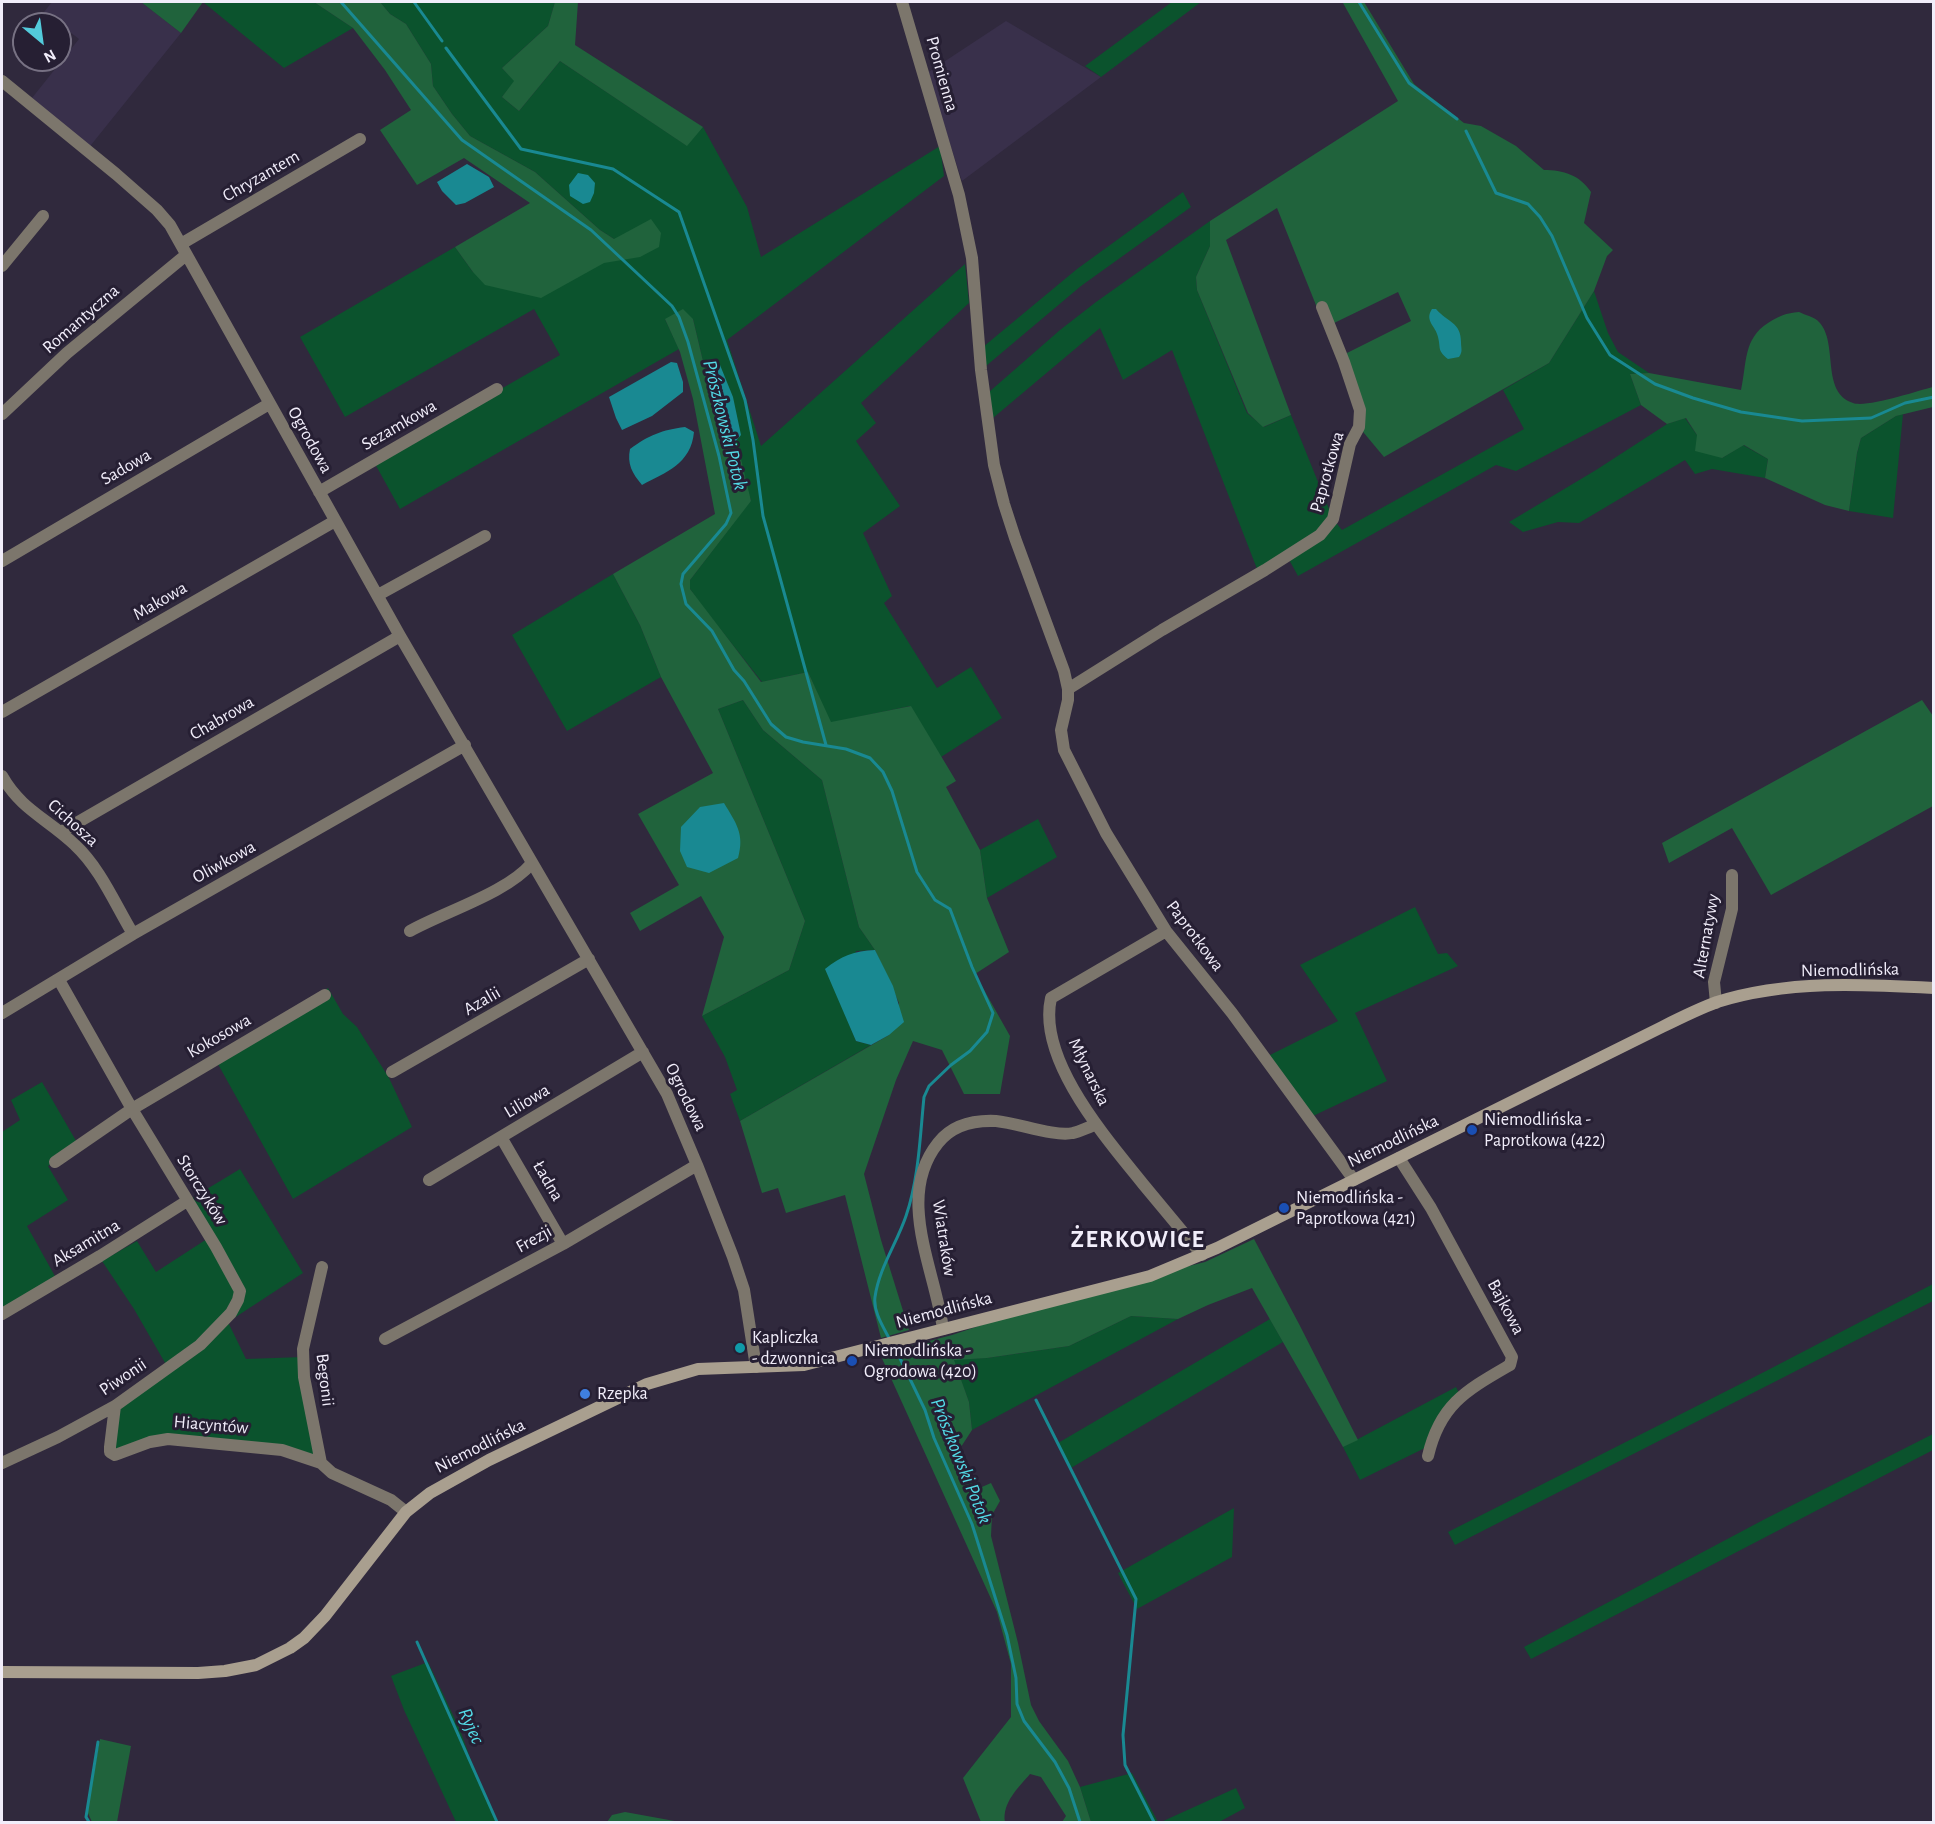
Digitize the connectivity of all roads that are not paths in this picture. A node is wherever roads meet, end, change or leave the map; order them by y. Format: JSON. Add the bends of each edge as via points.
{"nodes":[{"id":1,"x":902,"y":2,"type":"edge"},
{"id":2,"x":2,"y":81,"type":"edge"},
{"id":3,"x":360,"y":139,"type":"dead end"},
{"id":4,"x":43,"y":216,"type":"dead end"},
{"id":5,"x":184,"y":250,"type":"junction"},
{"id":6,"x":2,"y":266,"type":"edge"},
{"id":7,"x":1322,"y":308,"type":"dead end"},
{"id":8,"x":497,"y":389,"type":"dead end"},
{"id":9,"x":269,"y":404,"type":"junction"},
{"id":10,"x":2,"y":414,"type":"edge"},
{"id":11,"x":319,"y":492,"type":"junction"},
{"id":12,"x":335,"y":521,"type":"junction"},
{"id":13,"x":485,"y":536,"type":"dead end"},
{"id":14,"x":2,"y":561,"type":"edge"},
{"id":15,"x":1025,"y":566,"type":"joint"},
{"id":16,"x":378,"y":596,"type":"junction"},
{"id":17,"x":400,"y":636,"type":"junction"},
{"id":18,"x":1068,"y":689,"type":"junction"},
{"id":19,"x":2,"y":712,"type":"edge"},
{"id":20,"x":465,"y":745,"type":"junction"},
{"id":21,"x":2,"y":776,"type":"edge"},
{"id":22,"x":61,"y":832,"type":"junction"},
{"id":23,"x":532,"y":862,"type":"junction"},
{"id":24,"x":1732,"y":875,"type":"dead end"},
{"id":25,"x":410,"y":931,"type":"dead end"},
{"id":26,"x":1166,"y":931,"type":"junction"},
{"id":27,"x":133,"y":934,"type":"junction"},
{"id":28,"x":589,"y":959,"type":"junction"},
{"id":29,"x":58,"y":980,"type":"junction"},
{"id":30,"x":1934,"y":988,"type":"edge"},
{"id":31,"x":324,"y":995,"type":"dead end"},
{"id":32,"x":1716,"y":1003,"type":"junction"},
{"id":33,"x":2,"y":1013,"type":"edge"},
{"id":34,"x":643,"y":1052,"type":"junction"},
{"id":35,"x":392,"y":1072,"type":"dead end"},
{"id":36,"x":132,"y":1109,"type":"junction"},
{"id":37,"x":1095,"y":1125,"type":"junction"},
{"id":38,"x":501,"y":1137,"type":"junction"},
{"id":39,"x":1399,"y":1158,"type":"junction"},
{"id":40,"x":55,"y":1162,"type":"dead end"},
{"id":41,"x":697,"y":1165,"type":"junction"},
{"id":42,"x":429,"y":1180,"type":"dead end"},
{"id":43,"x":1354,"y":1180,"type":"junction"},
{"id":44,"x":187,"y":1201,"type":"junction"},
{"id":45,"x":563,"y":1244,"type":"junction"},
{"id":46,"x":1202,"y":1255,"type":"junction"},
{"id":47,"x":322,"y":1267,"type":"dead end"},
{"id":48,"x":240,"y":1291,"type":"joint"},
{"id":49,"x":2,"y":1314,"type":"edge"},
{"id":50,"x":943,"y":1329,"type":"junction"},
{"id":51,"x":385,"y":1339,"type":"dead end"},
{"id":52,"x":756,"y":1367,"type":"junction"},
{"id":53,"x":115,"y":1406,"type":"junction"},
{"id":54,"x":1428,"y":1456,"type":"dead end"},
{"id":55,"x":2,"y":1463,"type":"edge"},
{"id":56,"x":321,"y":1463,"type":"junction"},
{"id":57,"x":406,"y":1512,"type":"junction"},
{"id":58,"x":2,"y":1672,"type":"edge"}],
"edges":[{"from":1,"to":15,"type":"street","name":"Promienna","via":[[959,195],[972,258],[994,465]]},
{"from":2,"to":5,"type":"street","name":"Ogrodowa","via":[[157,210]]},
{"from":3,"to":5,"type":"street","name":"Chryzantem"},
{"from":4,"to":6,"type":"street"},
{"from":5,"to":9,"type":"street","name":"Ogrodowa"},
{"from":5,"to":10,"type":"street","name":"Romantyczna"},
{"from":7,"to":18,"type":"street","name":"Paprotkowa","via":[[1361,416],[1328,528]]},
{"from":8,"to":11,"type":"street","name":"Sezamkowa"},
{"from":9,"to":11,"type":"street","name":"Ogrodowa"},
{"from":9,"to":14,"type":"street","name":"Sadowa"},
{"from":11,"to":12,"type":"street","name":"Ogrodowa"},
{"from":12,"to":16,"type":"street","name":"Ogrodowa"},
{"from":12,"to":19,"type":"street","name":"Makowa"},
{"from":13,"to":16,"type":"street"},
{"from":15,"to":18,"type":"street","name":"Paprotkowa"},
{"from":16,"to":17,"type":"street","name":"Ogrodowa"},
{"from":17,"to":20,"type":"street","name":"Ogrodowa"},
{"from":17,"to":22,"type":"street","name":"Chabrowa"},
{"from":18,"to":26,"type":"street","name":"Paprotkowa","via":[[1061,729],[1067,757],[1106,833]]},
{"from":20,"to":23,"type":"street","name":"Ogrodowa"},
{"from":20,"to":27,"type":"street","name":"Oliwkowa"},
{"from":21,"to":22,"type":"street","name":"Cichosza","via":[[20,802]]},
{"from":22,"to":27,"type":"street","name":"Cichosza","via":[[93,866]]},
{"from":23,"to":25,"type":"street","via":[[522,875],[506,885]]},
{"from":23,"to":28,"type":"street","name":"Ogrodowa"},
{"from":24,"to":32,"type":"street","name":"Alternatywy","via":[[1732,909],[1714,982]]},
{"from":26,"to":37,"type":"street","name":"Młynarska","via":[[1051,998],[1054,1047]]},
{"from":26,"to":43,"type":"street","name":"Paprotkowa","via":[[1232,1013]]},
{"from":27,"to":29,"type":"street","name":"Oliwkowa"},
{"from":28,"to":34,"type":"street","name":"Ogrodowa"},
{"from":28,"to":35,"type":"street","name":"Azalii"},
{"from":29,"to":33,"type":"street","name":"Oliwkowa"},
{"from":29,"to":36,"type":"street","name":"Storczyków"},
{"from":30,"to":32,"type":"main road","name":"Niemodlińska","via":[[1826,985],[1770,991]]},
{"from":31,"to":36,"type":"street","name":"Kokosowa"},
{"from":32,"to":39,"type":"main road","name":"Niemodlińska"},
{"from":34,"to":38,"type":"street","name":"Liliowa"},
{"from":34,"to":41,"type":"street","name":"Ogrodowa","via":[[667,1094]]},
{"from":36,"to":40,"type":"street"},
{"from":36,"to":44,"type":"street","name":"Storczyków"},
{"from":37,"to":46,"type":"street","name":"Młynarska"},
{"from":37,"to":50,"type":"street","name":"Wiatraków","via":[[1072,1133],[995,1121],[974,1122],[960,1125],[930,1153],[919,1187],[919,1212]]},
{"from":38,"to":42,"type":"street","name":"Liliowa"},
{"from":38,"to":45,"type":"street","name":"Ładna"},
{"from":39,"to":43,"type":"main road","name":"Niemodlińska"},
{"from":39,"to":54,"type":"street","name":"Bajkowa","via":[[1431,1208],[1512,1357],[1510,1365],[1479,1383],[1443,1416]]},
{"from":41,"to":45,"type":"street","name":"Frezji"},
{"from":41,"to":52,"type":"street","name":"Ogrodowa","via":[[744,1290]]},
{"from":43,"to":46,"type":"main road","name":"Niemodlińska"},
{"from":44,"to":48,"type":"street","name":"Storczyków"},
{"from":44,"to":49,"type":"street","name":"Aksamitna"},
{"from":45,"to":51,"type":"street","name":"Frezji"},
{"from":46,"to":50,"type":"main road","name":"Niemodlińska","via":[[1150,1276]]},
{"from":47,"to":56,"type":"street","name":"Begonii","via":[[303,1349],[304,1377]]},
{"from":48,"to":53,"type":"street","name":"Piwonii","via":[[231,1313],[200,1345]]},
{"from":50,"to":52,"type":"main road","name":"Niemodlińska","via":[[804,1365]]},
{"from":52,"to":57,"type":"main road","name":"Niemodlińska","via":[[698,1369],[647,1384],[448,1481]]},
{"from":53,"to":55,"type":"street","name":"Piwonii"},
{"from":53,"to":56,"type":"street","name":"Hiacyntów","via":[[110,1452],[115,1455],[168,1439],[282,1450]]},
{"from":56,"to":57,"type":"street","via":[[332,1473],[391,1500]]},
{"from":57,"to":58,"type":"main road","name":"Niemodlińska","via":[[315,1628],[267,1661],[235,1670],[198,1673]]}]}
